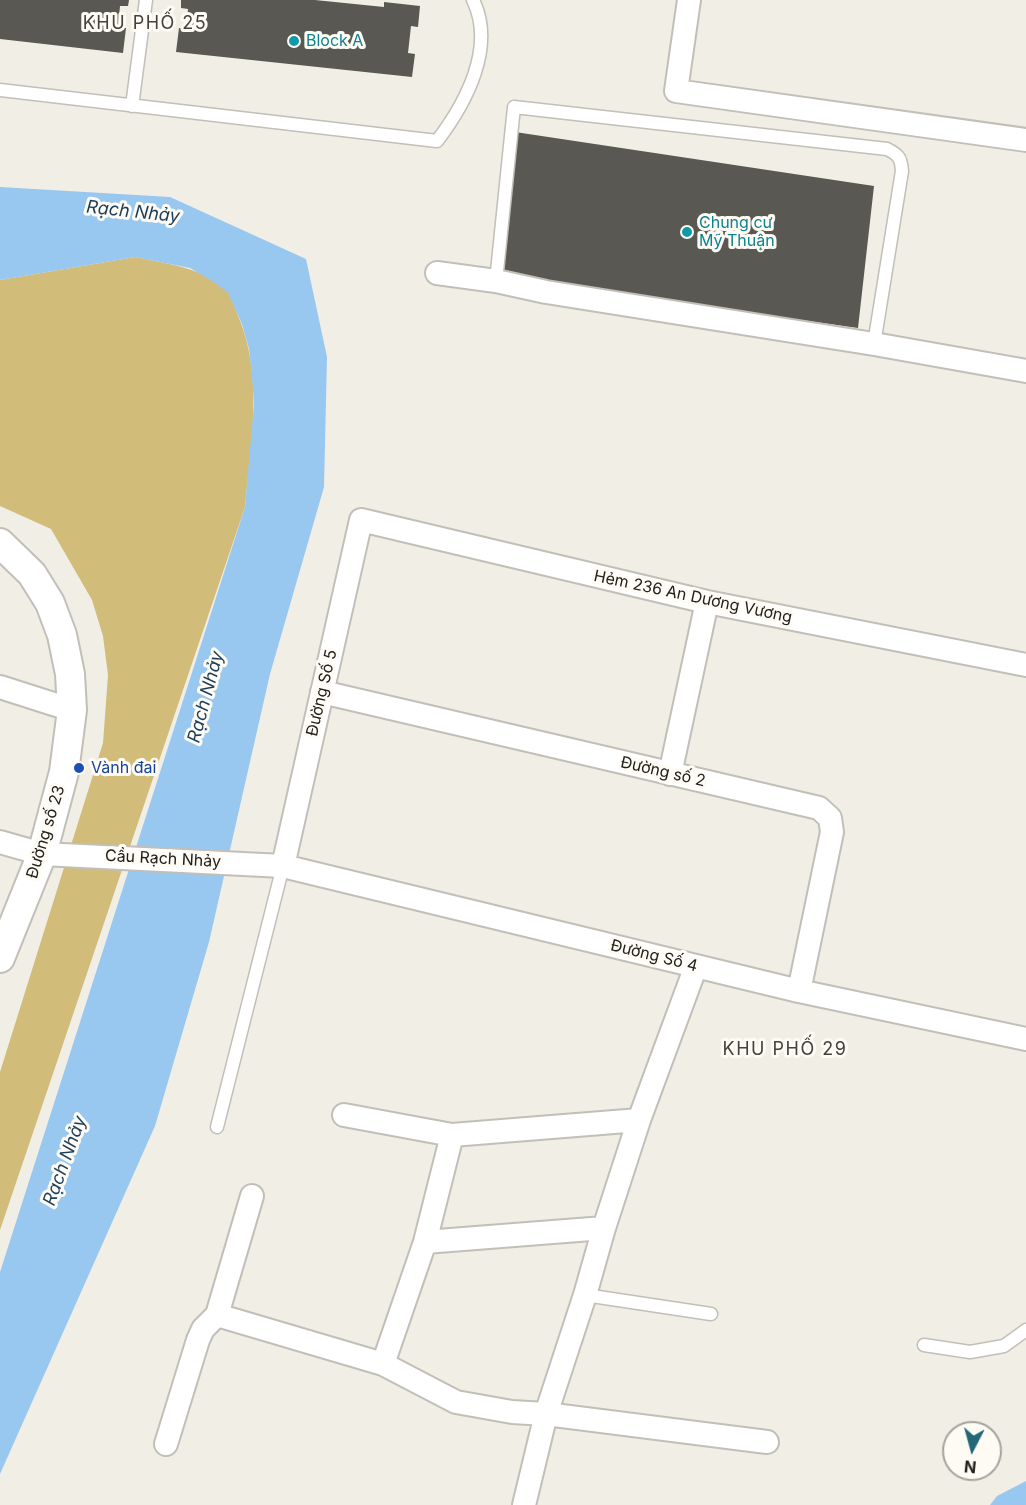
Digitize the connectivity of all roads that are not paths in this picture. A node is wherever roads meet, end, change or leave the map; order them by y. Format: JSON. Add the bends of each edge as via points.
{"nodes":[{"id":1,"x":146,"y":0,"type":"edge"},
{"id":2,"x":473,"y":0,"type":"edge"},
{"id":3,"x":689,"y":0,"type":"edge"},
{"id":4,"x":0,"y":90,"type":"edge"},
{"id":5,"x":132,"y":106,"type":"junction"},
{"id":6,"x":1026,"y":140,"type":"edge"},
{"id":7,"x":437,"y":273,"type":"dead end"},
{"id":8,"x":496,"y":281,"type":"junction"},
{"id":9,"x":874,"y":344,"type":"junction"},
{"id":10,"x":1026,"y":371,"type":"edge"},
{"id":11,"x":361,"y":520,"type":"joint"},
{"id":12,"x":0,"y":543,"type":"edge"},
{"id":13,"x":707,"y":602,"type":"junction"},
{"id":14,"x":1026,"y":664,"type":"edge"},
{"id":15,"x":0,"y":687,"type":"edge"},
{"id":16,"x":322,"y":692,"type":"junction"},
{"id":17,"x":72,"y":710,"type":"junction"},
{"id":18,"x":670,"y":774,"type":"junction"},
{"id":19,"x":0,"y":842,"type":"edge"},
{"id":20,"x":42,"y":854,"type":"junction"},
{"id":21,"x":283,"y":866,"type":"junction"},
{"id":22,"x":0,"y":958,"type":"edge"},
{"id":23,"x":696,"y":966,"type":"junction"},
{"id":24,"x":799,"y":991,"type":"junction"},
{"id":25,"x":1026,"y":1039,"type":"edge"},
{"id":26,"x":344,"y":1115,"type":"dead end"},
{"id":27,"x":639,"y":1120,"type":"junction"},
{"id":28,"x":217,"y":1128,"type":"dead end"},
{"id":29,"x":452,"y":1135,"type":"junction"},
{"id":30,"x":252,"y":1196,"type":"dead end"},
{"id":31,"x":603,"y":1228,"type":"junction"},
{"id":32,"x":425,"y":1242,"type":"junction"},
{"id":33,"x":585,"y":1295,"type":"junction"},
{"id":34,"x":711,"y":1314,"type":"dead end"},
{"id":35,"x":217,"y":1315,"type":"junction"},
{"id":36,"x":1026,"y":1330,"type":"edge"},
{"id":37,"x":924,"y":1345,"type":"dead end"},
{"id":38,"x":383,"y":1364,"type":"junction"},
{"id":39,"x":546,"y":1414,"type":"junction"},
{"id":40,"x":767,"y":1442,"type":"dead end"},
{"id":41,"x":166,"y":1444,"type":"dead end"},
{"id":42,"x":524,"y":1505,"type":"edge"}],
"edges":[{"from":1,"to":5,"type":"lane"},
{"from":2,"to":5,"type":"lane","via":[[480,14],[482,38],[478,62],[451,122],[437,141]]},
{"from":3,"to":6,"type":"street","via":[[676,91]]},
{"from":4,"to":5,"type":"lane"},
{"from":7,"to":8,"type":"street"},
{"from":8,"to":9,"type":"street"},
{"from":8,"to":9,"type":"lane","via":[[514,107],[887,149],[897,154],[902,171]]},
{"from":9,"to":10,"type":"street"},
{"from":11,"to":13,"type":"street","name":"Hẻm 236 An Dương Vương"},
{"from":11,"to":16,"type":"street","name":"Đường Số 5"},
{"from":12,"to":17,"type":"street","name":"Đường số 23","via":[[32,574],[50,603],[62,635]]},
{"from":13,"to":14,"type":"street","name":"Hẻm 236 An Dương Vương"},
{"from":13,"to":18,"type":"street"},
{"from":15,"to":17,"type":"street"},
{"from":16,"to":18,"type":"street","name":"Đường số 2"},
{"from":16,"to":21,"type":"street","name":"Đường Số 5"},
{"from":17,"to":20,"type":"street","name":"Đường số 23","via":[[64,772]]},
{"from":18,"to":24,"type":"street","name":"Đường số 2","via":[[819,808],[830,818],[832,832]]},
{"from":19,"to":20,"type":"street","name":"Cầu Rạch Nhảy"},
{"from":20,"to":21,"type":"street","name":"Cầu Rạch Nhảy"},
{"from":20,"to":22,"type":"street","name":"Đường số 23"},
{"from":21,"to":23,"type":"street","name":"Đường Số 4"},
{"from":21,"to":28,"type":"lane"},
{"from":23,"to":24,"type":"street","name":"Đường Số 4"},
{"from":23,"to":27,"type":"street"},
{"from":24,"to":25,"type":"street","name":"Đường Số 4"},
{"from":26,"to":29,"type":"street"},
{"from":27,"to":29,"type":"street"},
{"from":27,"to":31,"type":"street"},
{"from":29,"to":32,"type":"street"},
{"from":30,"to":35,"type":"street"},
{"from":31,"to":32,"type":"street"},
{"from":31,"to":33,"type":"street"},
{"from":32,"to":38,"type":"street"},
{"from":33,"to":34,"type":"lane"},
{"from":33,"to":39,"type":"street"},
{"from":35,"to":38,"type":"street"},
{"from":35,"to":41,"type":"street","via":[[198,1340]]},
{"from":36,"to":37,"type":"lane","via":[[1004,1346],[970,1352]]},
{"from":38,"to":39,"type":"street","via":[[456,1402]]},
{"from":39,"to":40,"type":"street"},
{"from":39,"to":42,"type":"street"}]}
